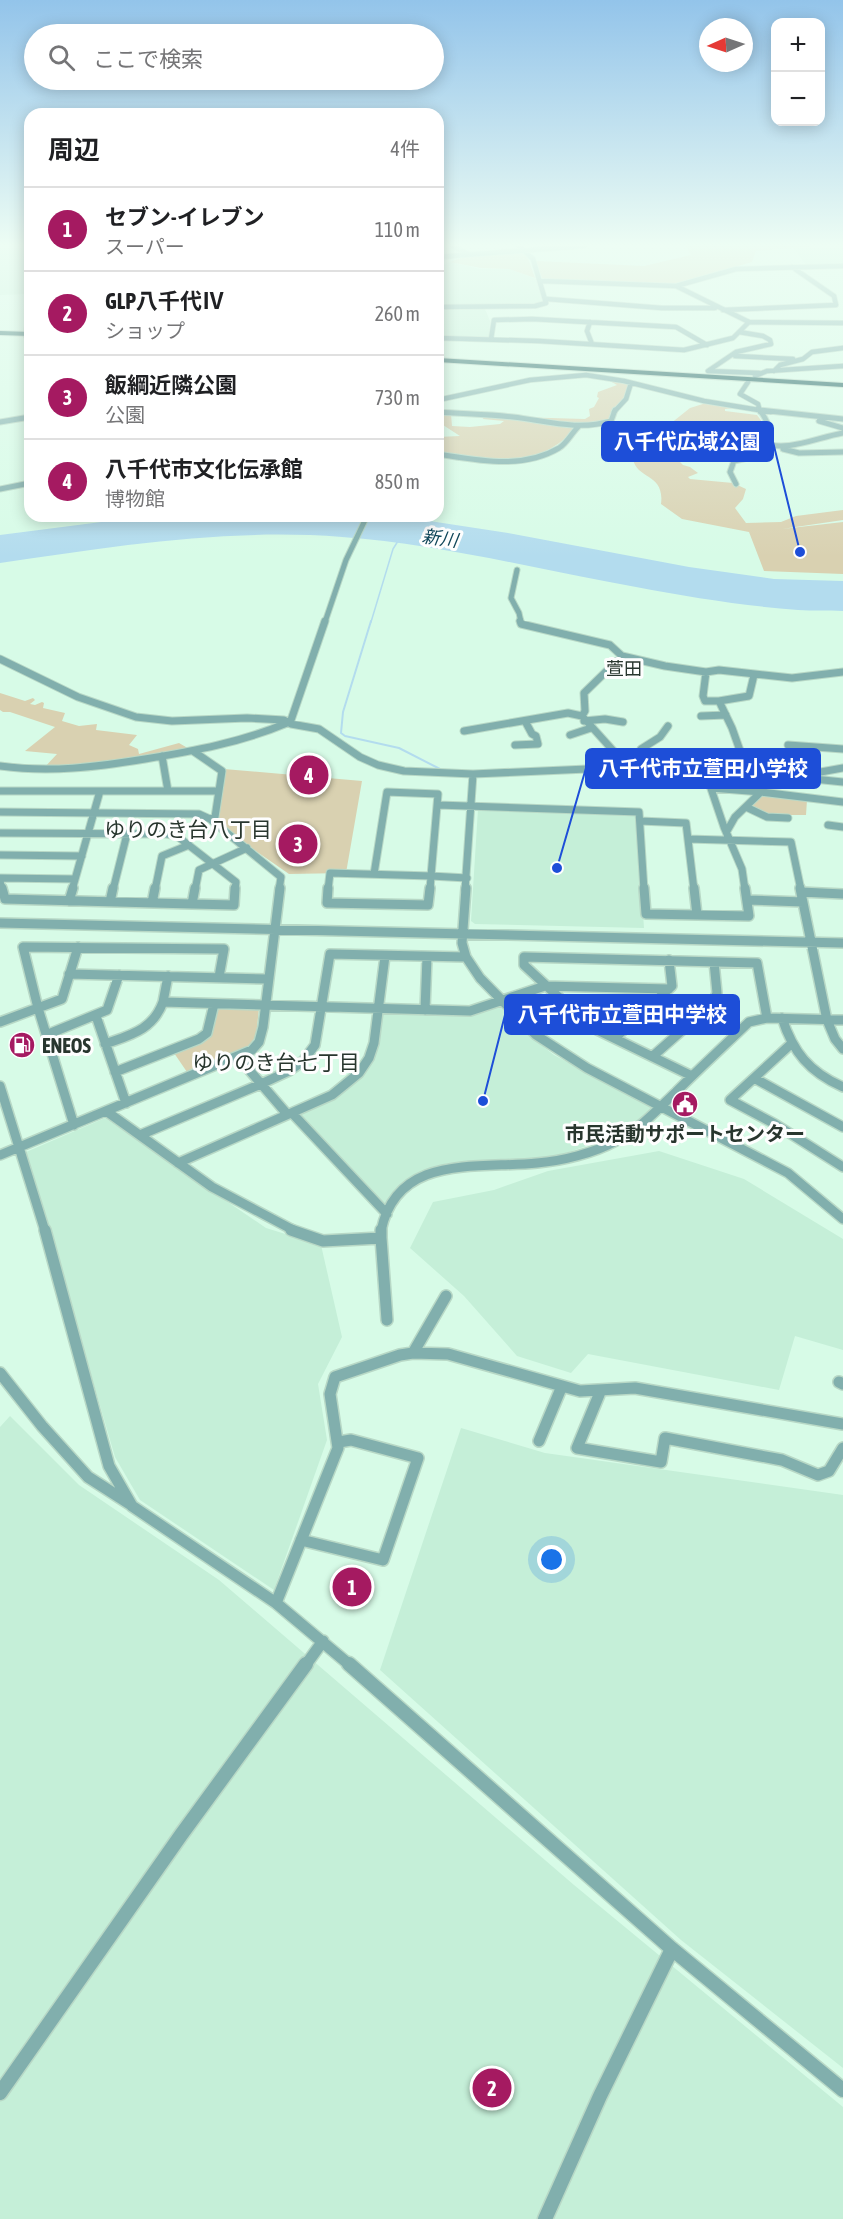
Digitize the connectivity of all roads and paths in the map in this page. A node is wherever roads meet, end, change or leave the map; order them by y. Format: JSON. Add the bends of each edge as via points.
{"nodes":[{"id":1,"x":747,"y":350,"type":"edge"},
{"id":2,"x":831,"y":350,"type":"edge"},
{"id":3,"x":733,"y":356,"type":"junction"},
{"id":4,"x":444,"y":359,"type":"edge"},
{"id":5,"x":802,"y":359,"type":"junction"},
{"id":6,"x":843,"y":366,"type":"edge"},
{"id":7,"x":774,"y":371,"type":"junction"},
{"id":8,"x":631,"y":382,"type":"junction"},
{"id":9,"x":748,"y":382,"type":"dead end"},
{"id":10,"x":843,"y":384,"type":"edge"},
{"id":11,"x":444,"y":399,"type":"edge"},
{"id":12,"x":758,"y":409,"type":"junction"},
{"id":13,"x":444,"y":412,"type":"edge"},
{"id":14,"x":0,"y":415,"type":"edge"},
{"id":15,"x":814,"y":416,"type":"junction"},
{"id":16,"x":24,"y":417,"type":"edge"},
{"id":17,"x":24,"y":419,"type":"edge"},
{"id":18,"x":843,"y":419,"type":"edge"},
{"id":19,"x":3,"y":422,"type":"edge"},
{"id":20,"x":578,"y":427,"type":"junction"},
{"id":21,"x":843,"y":428,"type":"edge"},
{"id":22,"x":843,"y":433,"type":"edge"},
{"id":23,"x":767,"y":447,"type":"junction"},
{"id":24,"x":828,"y":447,"type":"dead end"},
{"id":25,"x":778,"y":448,"type":"junction"},
{"id":26,"x":843,"y":452,"type":"edge"},
{"id":27,"x":833,"y":453,"type":"junction"},
{"id":28,"x":444,"y":455,"type":"edge"},
{"id":29,"x":24,"y":484,"type":"edge"},
{"id":30,"x":736,"y":484,"type":"dead end"},
{"id":31,"x":0,"y":489,"type":"edge"},
{"id":32,"x":364,"y":522,"type":"edge"},
{"id":33,"x":517,"y":570,"type":"dead end"},
{"id":34,"x":622,"y":656,"type":"junction"},
{"id":35,"x":0,"y":659,"type":"edge"},
{"id":36,"x":706,"y":672,"type":"junction"},
{"id":37,"x":843,"y":672,"type":"edge"},
{"id":38,"x":754,"y":675,"type":"junction"},
{"id":39,"x":719,"y":701,"type":"junction"},
{"id":40,"x":726,"y":715,"type":"junction"},
{"id":41,"x":701,"y":716,"type":"dead end"},
{"id":42,"x":583,"y":719,"type":"junction"},
{"id":43,"x":525,"y":721,"type":"junction"},
{"id":44,"x":623,"y":722,"type":"dead end"},
{"id":45,"x":289,"y":723,"type":"junction"},
{"id":46,"x":668,"y":726,"type":"dead end"},
{"id":47,"x":591,"y":728,"type":"junction"},
{"id":48,"x":464,"y":731,"type":"dead end"},
{"id":49,"x":570,"y":735,"type":"dead end"},
{"id":50,"x":515,"y":745,"type":"dead end"},
{"id":51,"x":788,"y":745,"type":"dead end"},
{"id":52,"x":843,"y":749,"type":"edge"},
{"id":53,"x":193,"y":751,"type":"junction"},
{"id":54,"x":162,"y":756,"type":"junction"},
{"id":55,"x":0,"y":766,"type":"edge"},
{"id":56,"x":627,"y":766,"type":"junction"},
{"id":57,"x":646,"y":766,"type":"junction"},
{"id":58,"x":704,"y":768,"type":"junction"},
{"id":59,"x":843,"y":768,"type":"edge"},
{"id":60,"x":56,"y":772,"type":"junction"},
{"id":61,"x":748,"y":773,"type":"junction"},
{"id":62,"x":473,"y":774,"type":"junction"},
{"id":63,"x":760,"y":775,"type":"junction"},
{"id":64,"x":793,"y":778,"type":"junction"},
{"id":65,"x":843,"y":782,"type":"edge"},
{"id":66,"x":711,"y":788,"type":"junction"},
{"id":67,"x":0,"y":791,"type":"edge"},
{"id":68,"x":50,"y":791,"type":"junction"},
{"id":69,"x":100,"y":791,"type":"junction"},
{"id":70,"x":168,"y":791,"type":"junction"},
{"id":71,"x":219,"y":791,"type":"junction"},
{"id":72,"x":761,"y":792,"type":"junction"},
{"id":73,"x":843,"y":802,"type":"edge"},
{"id":74,"x":438,"y":805,"type":"junction"},
{"id":75,"x":472,"y":806,"type":"junction"},
{"id":76,"x":746,"y":807,"type":"junction"},
{"id":77,"x":0,"y":812,"type":"edge"},
{"id":78,"x":94,"y":812,"type":"junction"},
{"id":79,"x":788,"y":818,"type":"dead end"},
{"id":80,"x":210,"y":819,"type":"junction"},
{"id":81,"x":640,"y":821,"type":"junction"},
{"id":82,"x":828,"y":825,"type":"dead end"},
{"id":83,"x":843,"y":827,"type":"edge"},
{"id":84,"x":727,"y":831,"type":"junction"},
{"id":85,"x":0,"y":834,"type":"edge"},
{"id":86,"x":88,"y":834,"type":"junction"},
{"id":87,"x":127,"y":834,"type":"junction"},
{"id":88,"x":688,"y":839,"type":"junction"},
{"id":89,"x":730,"y":840,"type":"junction"},
{"id":90,"x":189,"y":845,"type":"junction"},
{"id":91,"x":248,"y":848,"type":"junction"},
{"id":92,"x":0,"y":855,"type":"edge"},
{"id":93,"x":82,"y":856,"type":"junction"},
{"id":94,"x":213,"y":863,"type":"junction"},
{"id":95,"x":374,"y":874,"type":"junction"},
{"id":96,"x":431,"y":876,"type":"junction"},
{"id":97,"x":467,"y":878,"type":"junction"},
{"id":98,"x":75,"y":879,"type":"junction"},
{"id":99,"x":0,"y":880,"type":"edge"},
{"id":100,"x":801,"y":892,"type":"junction"},
{"id":101,"x":843,"y":894,"type":"edge"},
{"id":102,"x":747,"y":900,"type":"junction"},
{"id":103,"x":69,"y":901,"type":"junction"},
{"id":104,"x":110,"y":902,"type":"junction"},
{"id":105,"x":803,"y":902,"type":"junction"},
{"id":106,"x":152,"y":903,"type":"junction"},
{"id":107,"x":192,"y":904,"type":"junction"},
{"id":108,"x":697,"y":915,"type":"junction"},
{"id":109,"x":0,"y":923,"type":"edge"},
{"id":110,"x":274,"y":929,"type":"junction"},
{"id":111,"x":463,"y":934,"type":"junction"},
{"id":112,"x":811,"y":942,"type":"junction"},
{"id":113,"x":843,"y":943,"type":"edge"},
{"id":114,"x":78,"y":947,"type":"junction"},
{"id":115,"x":385,"y":956,"type":"junction"},
{"id":116,"x":428,"y":957,"type":"junction"},
{"id":117,"x":466,"y":957,"type":"junction"},
{"id":118,"x":669,"y":960,"type":"junction"},
{"id":119,"x":714,"y":962,"type":"junction"},
{"id":120,"x":69,"y":974,"type":"junction"},
{"id":121,"x":118,"y":975,"type":"junction"},
{"id":122,"x":168,"y":976,"type":"junction"},
{"id":123,"x":219,"y":977,"type":"junction"},
{"id":124,"x":268,"y":979,"type":"junction"},
{"id":125,"x":545,"y":986,"type":"junction"},
{"id":126,"x":669,"y":989,"type":"junction"},
{"id":127,"x":500,"y":999,"type":"junction"},
{"id":128,"x":163,"y":1002,"type":"junction"},
{"id":129,"x":214,"y":1004,"type":"junction"},
{"id":130,"x":265,"y":1006,"type":"junction"},
{"id":131,"x":321,"y":1007,"type":"junction"},
{"id":132,"x":38,"y":1008,"type":"junction"},
{"id":133,"x":379,"y":1009,"type":"junction"},
{"id":134,"x":424,"y":1010,"type":"junction"},
{"id":135,"x":96,"y":1016,"type":"junction"},
{"id":136,"x":767,"y":1018,"type":"junction"},
{"id":137,"x":782,"y":1018,"type":"junction"},
{"id":138,"x":827,"y":1020,"type":"junction"},
{"id":139,"x":843,"y":1020,"type":"edge"},
{"id":140,"x":0,"y":1022,"type":"edge"},
{"id":141,"x":46,"y":1035,"type":"junction"},
{"id":142,"x":615,"y":1038,"type":"junction"},
{"id":143,"x":105,"y":1044,"type":"junction"},
{"id":144,"x":791,"y":1044,"type":"junction"},
{"id":145,"x":843,"y":1049,"type":"edge"},
{"id":146,"x":653,"y":1056,"type":"junction"},
{"id":147,"x":238,"y":1057,"type":"junction"},
{"id":148,"x":115,"y":1072,"type":"junction"},
{"id":149,"x":692,"y":1076,"type":"junction"},
{"id":150,"x":753,"y":1078,"type":"junction"},
{"id":151,"x":261,"y":1084,"type":"junction"},
{"id":152,"x":0,"y":1086,"type":"edge"},
{"id":153,"x":843,"y":1088,"type":"edge"},
{"id":154,"x":126,"y":1103,"type":"junction"},
{"id":155,"x":661,"y":1107,"type":"junction"},
{"id":156,"x":106,"y":1112,"type":"junction"},
{"id":157,"x":290,"y":1113,"type":"junction"},
{"id":158,"x":74,"y":1125,"type":"junction"},
{"id":159,"x":843,"y":1127,"type":"edge"},
{"id":160,"x":140,"y":1135,"type":"junction"},
{"id":161,"x":18,"y":1148,"type":"junction"},
{"id":162,"x":0,"y":1155,"type":"edge"},
{"id":163,"x":178,"y":1163,"type":"junction"},
{"id":164,"x":843,"y":1167,"type":"edge"},
{"id":165,"x":839,"y":1210,"type":"edge"},
{"id":166,"x":387,"y":1214,"type":"junction"},
{"id":167,"x":843,"y":1219,"type":"edge"},
{"id":168,"x":381,"y":1238,"type":"junction"},
{"id":169,"x":446,"y":1296,"type":"dead end"},
{"id":170,"x":387,"y":1320,"type":"dead end"},
{"id":171,"x":413,"y":1353,"type":"junction"},
{"id":172,"x":0,"y":1373,"type":"edge"},
{"id":173,"x":562,"y":1386,"type":"junction"},
{"id":174,"x":601,"y":1390,"type":"junction"},
{"id":175,"x":843,"y":1424,"type":"edge"},
{"id":176,"x":539,"y":1441,"type":"dead end"},
{"id":177,"x":339,"y":1442,"type":"junction"},
{"id":178,"x":843,"y":1448,"type":"edge"},
{"id":179,"x":132,"y":1506,"type":"junction"},
{"id":180,"x":301,"y":1539,"type":"junction"},
{"id":181,"x":276,"y":1603,"type":"junction"},
{"id":182,"x":323,"y":1641,"type":"junction"},
{"id":183,"x":672,"y":1949,"type":"junction"},
{"id":184,"x":843,"y":2090,"type":"edge"},
{"id":185,"x":0,"y":2093,"type":"edge"},
{"id":186,"x":544,"y":2219,"type":"edge"}],
"edges":[{"from":1,"to":3,"type":"street"},
{"from":2,"to":5,"type":"street","via":[[812,352]]},
{"from":3,"to":5,"type":"street"},
{"from":3,"to":7,"type":"street","via":[[712,364],[708,371]]},
{"from":4,"to":10,"type":"highway"},
{"from":5,"to":7,"type":"street","via":[[780,365]]},
{"from":6,"to":7,"type":"street"},
{"from":8,"to":11,"type":"street","via":[[596,375],[555,376]]},
{"from":8,"to":12,"type":"street","via":[[693,399]]},
{"from":8,"to":20,"type":"street","via":[[626,399],[612,414],[611,421]]},
{"from":9,"to":12,"type":"street","via":[[740,394],[758,404]]},
{"from":12,"to":15,"type":"street"},
{"from":12,"to":23,"type":"street","via":[[769,424],[759,442]]},
{"from":13,"to":20,"type":"street"},
{"from":14,"to":16,"type":"street"},
{"from":15,"to":18,"type":"street"},
{"from":15,"to":21,"type":"street"},
{"from":17,"to":19,"type":"street"},
{"from":20,"to":28,"type":"street","via":[[556,449],[523,460],[484,462]]},
{"from":22,"to":25,"type":"street"},
{"from":23,"to":25,"type":"street"},
{"from":23,"to":30,"type":"street","via":[[752,457],[734,461],[730,472]]},
{"from":24,"to":27,"type":"street"},
{"from":25,"to":27,"type":"street","via":[[799,453]]},
{"from":26,"to":27,"type":"street"},
{"from":29,"to":31,"type":"street"},
{"from":32,"to":45,"type":"street","via":[[346,560]]},
{"from":33,"to":34,"type":"street","via":[[511,598],[521,624],[610,645]]},
{"from":34,"to":36,"type":"street"},
{"from":34,"to":42,"type":"street","via":[[584,693]]},
{"from":35,"to":45,"type":"street","via":[[82,698],[135,716],[155,720],[261,718]]},
{"from":36,"to":38,"type":"street"},
{"from":36,"to":39,"type":"street","via":[[705,701]]},
{"from":37,"to":38,"type":"street","via":[[809,678]]},
{"from":38,"to":39,"type":"street","via":[[749,696]]},
{"from":39,"to":40,"type":"street"},
{"from":40,"to":41,"type":"street"},
{"from":40,"to":61,"type":"street"},
{"from":42,"to":43,"type":"street","via":[[568,713]]},
{"from":42,"to":44,"type":"street"},
{"from":42,"to":47,"type":"street"},
{"from":43,"to":48,"type":"street"},
{"from":43,"to":50,"type":"street","via":[[538,744]]},
{"from":45,"to":53,"type":"street","via":[[229,744]]},
{"from":45,"to":62,"type":"street","via":[[321,730],[376,764],[432,773]]},
{"from":46,"to":57,"type":"street","via":[[660,737],[641,749]]},
{"from":47,"to":49,"type":"street"},
{"from":47,"to":56,"type":"street"},
{"from":51,"to":52,"type":"street"},
{"from":53,"to":54,"type":"street"},
{"from":53,"to":71,"type":"street","via":[[222,771]]},
{"from":54,"to":60,"type":"street"},
{"from":54,"to":70,"type":"street"},
{"from":55,"to":60,"type":"street"},
{"from":56,"to":57,"type":"street"},
{"from":56,"to":62,"type":"street"},
{"from":57,"to":58,"type":"street"},
{"from":58,"to":61,"type":"street"},
{"from":58,"to":66,"type":"street"},
{"from":59,"to":64,"type":"street"},
{"from":60,"to":68,"type":"street"},
{"from":61,"to":63,"type":"street"},
{"from":62,"to":75,"type":"street"},
{"from":63,"to":64,"type":"street"},
{"from":63,"to":72,"type":"street"},
{"from":64,"to":65,"type":"street"},
{"from":66,"to":72,"type":"street"},
{"from":66,"to":84,"type":"street"},
{"from":67,"to":68,"type":"street"},
{"from":68,"to":69,"type":"street"},
{"from":69,"to":70,"type":"street"},
{"from":69,"to":78,"type":"street"},
{"from":70,"to":71,"type":"street"},
{"from":71,"to":80,"type":"street","via":[[215,817]]},
{"from":72,"to":73,"type":"street"},
{"from":72,"to":76,"type":"street"},
{"from":74,"to":75,"type":"street"},
{"from":74,"to":95,"type":"street","via":[[438,794],[387,792]]},
{"from":74,"to":96,"type":"street"},
{"from":75,"to":81,"type":"street","via":[[639,812]]},
{"from":75,"to":97,"type":"street"},
{"from":76,"to":79,"type":"street","via":[[767,817]]},
{"from":76,"to":84,"type":"street"},
{"from":77,"to":78,"type":"street"},
{"from":78,"to":80,"type":"street","via":[[186,813]]},
{"from":78,"to":86,"type":"street"},
{"from":80,"to":91,"type":"street"},
{"from":81,"to":88,"type":"street","via":[[686,822]]},
{"from":81,"to":108,"type":"street","via":[[646,914]]},
{"from":82,"to":83,"type":"street"},
{"from":84,"to":89,"type":"street"},
{"from":85,"to":86,"type":"street"},
{"from":86,"to":87,"type":"street"},
{"from":86,"to":93,"type":"street"},
{"from":87,"to":90,"type":"street","via":[[170,834]]},
{"from":87,"to":104,"type":"street"},
{"from":88,"to":89,"type":"street"},
{"from":88,"to":108,"type":"street"},
{"from":89,"to":100,"type":"street","via":[[790,842]]},
{"from":89,"to":102,"type":"street","via":[[742,869]]},
{"from":90,"to":94,"type":"street"},
{"from":90,"to":106,"type":"street","via":[[162,856]]},
{"from":91,"to":94,"type":"street"},
{"from":91,"to":110,"type":"street","via":[[281,877]]},
{"from":92,"to":93,"type":"street"},
{"from":93,"to":98,"type":"street"},
{"from":94,"to":107,"type":"street","via":[[199,870]]},
{"from":94,"to":107,"type":"street","via":[[236,882],[234,905]]},
{"from":95,"to":96,"type":"street"},
{"from":95,"to":96,"type":"street","via":[[330,873],[327,903],[428,905]]},
{"from":96,"to":97,"type":"street"},
{"from":97,"to":111,"type":"street"},
{"from":98,"to":99,"type":"street"},
{"from":98,"to":103,"type":"street"},
{"from":99,"to":103,"type":"street","via":[[5,899]]},
{"from":100,"to":101,"type":"street"},
{"from":100,"to":105,"type":"street"},
{"from":102,"to":105,"type":"street"},
{"from":102,"to":108,"type":"street","via":[[749,916]]},
{"from":103,"to":104,"type":"street"},
{"from":104,"to":106,"type":"street"},
{"from":105,"to":112,"type":"street"},
{"from":106,"to":107,"type":"street"},
{"from":109,"to":110,"type":"street"},
{"from":110,"to":111,"type":"street"},
{"from":110,"to":124,"type":"street"},
{"from":111,"to":112,"type":"street"},
{"from":111,"to":117,"type":"street"},
{"from":112,"to":113,"type":"street"},
{"from":112,"to":138,"type":"street"},
{"from":114,"to":120,"type":"street"},
{"from":114,"to":123,"type":"street","via":[[224,949]]},
{"from":114,"to":132,"type":"street","via":[[23,947]]},
{"from":115,"to":116,"type":"street"},
{"from":115,"to":131,"type":"street","via":[[330,954]]},
{"from":115,"to":133,"type":"street"},
{"from":116,"to":117,"type":"street"},
{"from":116,"to":134,"type":"street"},
{"from":117,"to":127,"type":"street"},
{"from":118,"to":119,"type":"street"},
{"from":118,"to":125,"type":"street","via":[[524,957],[524,965]]},
{"from":118,"to":126,"type":"street"},
{"from":119,"to":136,"type":"street","via":[[757,963]]},
{"from":119,"to":146,"type":"street","via":[[717,993],[712,1004]]},
{"from":120,"to":121,"type":"street"},
{"from":120,"to":132,"type":"street","via":[[62,999]]},
{"from":121,"to":122,"type":"street"},
{"from":121,"to":135,"type":"street","via":[[110,1006]]},
{"from":122,"to":123,"type":"street"},
{"from":122,"to":128,"type":"street"},
{"from":123,"to":124,"type":"street"},
{"from":124,"to":130,"type":"street"},
{"from":125,"to":126,"type":"street"},
{"from":125,"to":127,"type":"street"},
{"from":125,"to":142,"type":"street","via":[[584,1021]]},
{"from":126,"to":142,"type":"street"},
{"from":127,"to":134,"type":"street","via":[[470,1011]]},
{"from":127,"to":155,"type":"street","via":[[536,1035],[567,1057]]},
{"from":128,"to":129,"type":"street"},
{"from":128,"to":143,"type":"street","via":[[152,1026]]},
{"from":129,"to":130,"type":"street"},
{"from":129,"to":148,"type":"street","via":[[207,1033],[199,1039]]},
{"from":130,"to":131,"type":"street"},
{"from":130,"to":147,"type":"street","via":[[259,1042]]},
{"from":131,"to":133,"type":"street"},
{"from":131,"to":151,"type":"street","via":[[315,1045],[303,1061]]},
{"from":132,"to":140,"type":"street"},
{"from":132,"to":141,"type":"street"},
{"from":133,"to":134,"type":"street"},
{"from":133,"to":157,"type":"street","via":[[372,1051],[360,1073],[332,1095]]},
{"from":135,"to":141,"type":"street"},
{"from":135,"to":143,"type":"street"},
{"from":136,"to":137,"type":"street"},
{"from":136,"to":149,"type":"street","via":[[744,1025]]},
{"from":137,"to":138,"type":"street"},
{"from":137,"to":144,"type":"street"},
{"from":138,"to":139,"type":"street"},
{"from":138,"to":145,"type":"street"},
{"from":141,"to":158,"type":"street"},
{"from":142,"to":146,"type":"street"},
{"from":143,"to":148,"type":"street"},
{"from":144,"to":150,"type":"street"},
{"from":144,"to":153,"type":"street","via":[[816,1071]]},
{"from":146,"to":149,"type":"street"},
{"from":147,"to":151,"type":"street"},
{"from":147,"to":154,"type":"street"},
{"from":148,"to":154,"type":"street"},
{"from":149,"to":155,"type":"street"},
{"from":150,"to":159,"type":"street"},
{"from":150,"to":164,"type":"street","via":[[730,1100]]},
{"from":151,"to":157,"type":"street"},
{"from":151,"to":160,"type":"street"},
{"from":152,"to":161,"type":"street"},
{"from":154,"to":156,"type":"street"},
{"from":155,"to":165,"type":"street","via":[[766,1160]]},
{"from":155,"to":166,"type":"street","via":[[628,1135],[581,1154],[539,1163],[437,1170],[413,1181]]},
{"from":156,"to":158,"type":"street"},
{"from":156,"to":160,"type":"street"},
{"from":157,"to":163,"type":"street"},
{"from":157,"to":166,"type":"street"},
{"from":158,"to":161,"type":"street"},
{"from":160,"to":163,"type":"street"},
{"from":161,"to":162,"type":"street"},
{"from":161,"to":179,"type":"street","via":[[46,1234],[109,1466]]},
{"from":163,"to":168,"type":"street","via":[[262,1216],[305,1236],[323,1241]]},
{"from":165,"to":167,"type":"street"},
{"from":166,"to":168,"type":"street"},
{"from":168,"to":170,"type":"street"},
{"from":169,"to":171,"type":"street"},
{"from":171,"to":173,"type":"street","via":[[448,1354]]},
{"from":171,"to":177,"type":"street","via":[[335,1377],[328,1393]]},
{"from":172,"to":179,"type":"street","via":[[88,1477]]},
{"from":173,"to":174,"type":"street","via":[[580,1391]]},
{"from":173,"to":176,"type":"street"},
{"from":174,"to":175,"type":"street","via":[[635,1388]]},
{"from":174,"to":178,"type":"street","via":[[577,1448],[661,1462],[665,1438],[782,1460],[818,1475],[829,1471]]},
{"from":177,"to":180,"type":"street"},
{"from":177,"to":180,"type":"street","via":[[351,1440],[418,1458],[383,1560]]},
{"from":179,"to":181,"type":"street"},
{"from":180,"to":181,"type":"street"},
{"from":181,"to":182,"type":"street"},
{"from":182,"to":183,"type":"street"},
{"from":182,"to":185,"type":"street"},
{"from":183,"to":184,"type":"street"},
{"from":183,"to":186,"type":"street"}]}
